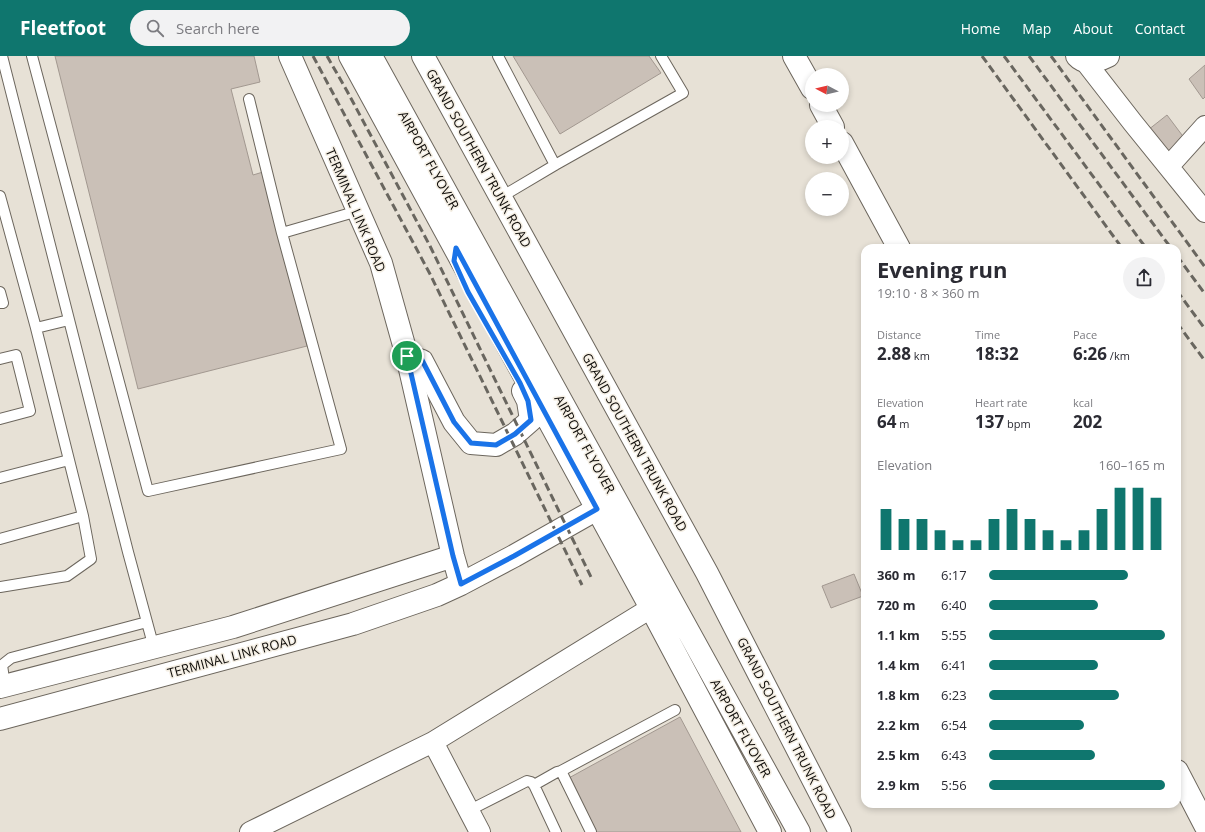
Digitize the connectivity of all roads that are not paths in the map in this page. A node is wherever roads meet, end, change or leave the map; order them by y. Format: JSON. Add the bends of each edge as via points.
{"nodes":[{"id":1,"x":2,"y":56,"type":"edge"},
{"id":2,"x":32,"y":56,"type":"edge"},
{"id":3,"x":290,"y":56,"type":"edge"},
{"id":4,"x":350,"y":56,"type":"edge"},
{"id":5,"x":372,"y":56,"type":"edge"},
{"id":6,"x":424,"y":56,"type":"edge"},
{"id":7,"x":498,"y":56,"type":"edge"},
{"id":8,"x":661,"y":56,"type":"edge"},
{"id":9,"x":794,"y":56,"type":"edge"},
{"id":10,"x":1108,"y":56,"type":"edge"},
{"id":11,"x":1080,"y":58,"type":"edge"},
{"id":12,"x":805,"y":76,"type":"edge"},
{"id":13,"x":249,"y":99,"type":"dead end"},
{"id":14,"x":1205,"y":126,"type":"edge"},
{"id":15,"x":849,"y":156,"type":"edge"},
{"id":16,"x":555,"y":165,"type":"junction"},
{"id":17,"x":1168,"y":166,"type":"junction"},
{"id":18,"x":0,"y":196,"type":"edge"},
{"id":19,"x":501,"y":197,"type":"junction"},
{"id":20,"x":358,"y":211,"type":"junction"},
{"id":21,"x":1205,"y":212,"type":"edge"},
{"id":22,"x":282,"y":233,"type":"junction"},
{"id":23,"x":897,"y":244,"type":"edge"},
{"id":24,"x":456,"y":248,"type":"junction"},
{"id":25,"x":0,"y":292,"type":"edge"},
{"id":26,"x":0,"y":303,"type":"edge"},
{"id":27,"x":69,"y":320,"type":"junction"},
{"id":28,"x":36,"y":328,"type":"junction"},
{"id":29,"x":407,"y":356,"type":"junction"},
{"id":30,"x":0,"y":359,"type":"edge"},
{"id":31,"x":0,"y":419,"type":"edge"},
{"id":32,"x":69,"y":460,"type":"junction"},
{"id":33,"x":0,"y":478,"type":"edge"},
{"id":34,"x":597,"y":509,"type":"junction"},
{"id":35,"x":83,"y":516,"type":"junction"},
{"id":36,"x":0,"y":539,"type":"edge"},
{"id":37,"x":453,"y":556,"type":"junction"},
{"id":38,"x":461,"y":584,"type":"junction"},
{"id":39,"x":0,"y":587,"type":"edge"},
{"id":40,"x":651,"y":608,"type":"junction"},
{"id":41,"x":147,"y":622,"type":"junction"},
{"id":42,"x":154,"y":648,"type":"junction"},
{"id":43,"x":2,"y":686,"type":"edge"},
{"id":44,"x":675,"y":710,"type":"dead end"},
{"id":45,"x":0,"y":719,"type":"edge"},
{"id":46,"x":433,"y":742,"type":"junction"},
{"id":47,"x":561,"y":772,"type":"junction"},
{"id":48,"x":1181,"y":780,"type":"edge"},
{"id":49,"x":534,"y":785,"type":"junction"},
{"id":50,"x":468,"y":811,"type":"junction"},
{"id":51,"x":1205,"y":825,"type":"edge"},
{"id":52,"x":250,"y":832,"type":"edge"},
{"id":53,"x":480,"y":832,"type":"edge"},
{"id":54,"x":556,"y":832,"type":"edge"},
{"id":55,"x":591,"y":832,"type":"edge"},
{"id":56,"x":770,"y":832,"type":"edge"},
{"id":57,"x":798,"y":832,"type":"edge"},
{"id":58,"x":840,"y":832,"type":"edge"}],
"edges":[{"from":1,"to":27,"type":"lane"},
{"from":2,"to":22,"type":"lane","via":[[148,491],[341,448]]},
{"from":3,"to":20,"type":"main road","name":"TERMINAL LINK ROAD"},
{"from":4,"to":24,"type":"main road"},
{"from":5,"to":57,"type":"main road","name":"AIRPORT FLYOVER"},
{"from":6,"to":19,"type":"main road","name":"GRAND SOUTHERN TRUNK ROAD"},
{"from":7,"to":16,"type":"lane"},
{"from":8,"to":16,"type":"lane","via":[[683,93]]},
{"from":9,"to":12,"type":"main road"},
{"from":10,"to":11,"type":"main road","via":[[1090,62]]},
{"from":11,"to":17,"type":"street"},
{"from":13,"to":22,"type":"lane"},
{"from":14,"to":17,"type":"street"},
{"from":15,"to":23,"type":"main road"},
{"from":16,"to":19,"type":"lane"},
{"from":17,"to":21,"type":"street"},
{"from":18,"to":28,"type":"lane"},
{"from":19,"to":58,"type":"main road","name":"GRAND SOUTHERN TRUNK ROAD","via":[[707,573]]},
{"from":20,"to":22,"type":"lane"},
{"from":20,"to":29,"type":"main road","name":"TERMINAL LINK ROAD","via":[[381,263]]},
{"from":24,"to":29,"type":"main road","via":[[454,261],[468,292],[520,383],[528,401],[531,420],[515,434],[496,445],[471,443],[454,422],[422,360]]},
{"from":24,"to":34,"type":"main road"},
{"from":25,"to":26,"type":"lane","via":[[3,303]]},
{"from":27,"to":28,"type":"lane"},
{"from":27,"to":41,"type":"lane"},
{"from":28,"to":32,"type":"lane"},
{"from":29,"to":37,"type":"main road","name":"TERMINAL LINK ROAD"},
{"from":30,"to":31,"type":"lane","via":[[16,355],[30,411]]},
{"from":32,"to":33,"type":"lane"},
{"from":32,"to":35,"type":"lane"},
{"from":34,"to":38,"type":"main road","name":"TERMINAL LINK ROAD"},
{"from":34,"to":40,"type":"main road"},
{"from":35,"to":36,"type":"lane"},
{"from":35,"to":39,"type":"lane","via":[[91,559],[67,576]]},
{"from":37,"to":38,"type":"main road","name":"TERMINAL LINK ROAD"},
{"from":37,"to":42,"type":"main road","via":[[233,627]]},
{"from":38,"to":45,"type":"main road","name":"TERMINAL LINK ROAD","via":[[437,595],[352,624]]},
{"from":40,"to":46,"type":"street"},
{"from":40,"to":56,"type":"main road"},
{"from":41,"to":42,"type":"lane"},
{"from":41,"to":43,"type":"lane","via":[[11,658],[2,665]]},
{"from":42,"to":43,"type":"main road"},
{"from":44,"to":47,"type":"lane"},
{"from":46,"to":50,"type":"street"},
{"from":46,"to":52,"type":"street"},
{"from":47,"to":49,"type":"lane"},
{"from":47,"to":55,"type":"lane"},
{"from":48,"to":51,"type":"main road"},
{"from":49,"to":50,"type":"lane","via":[[527,781]]},
{"from":49,"to":54,"type":"lane"},
{"from":50,"to":53,"type":"street"}]}
